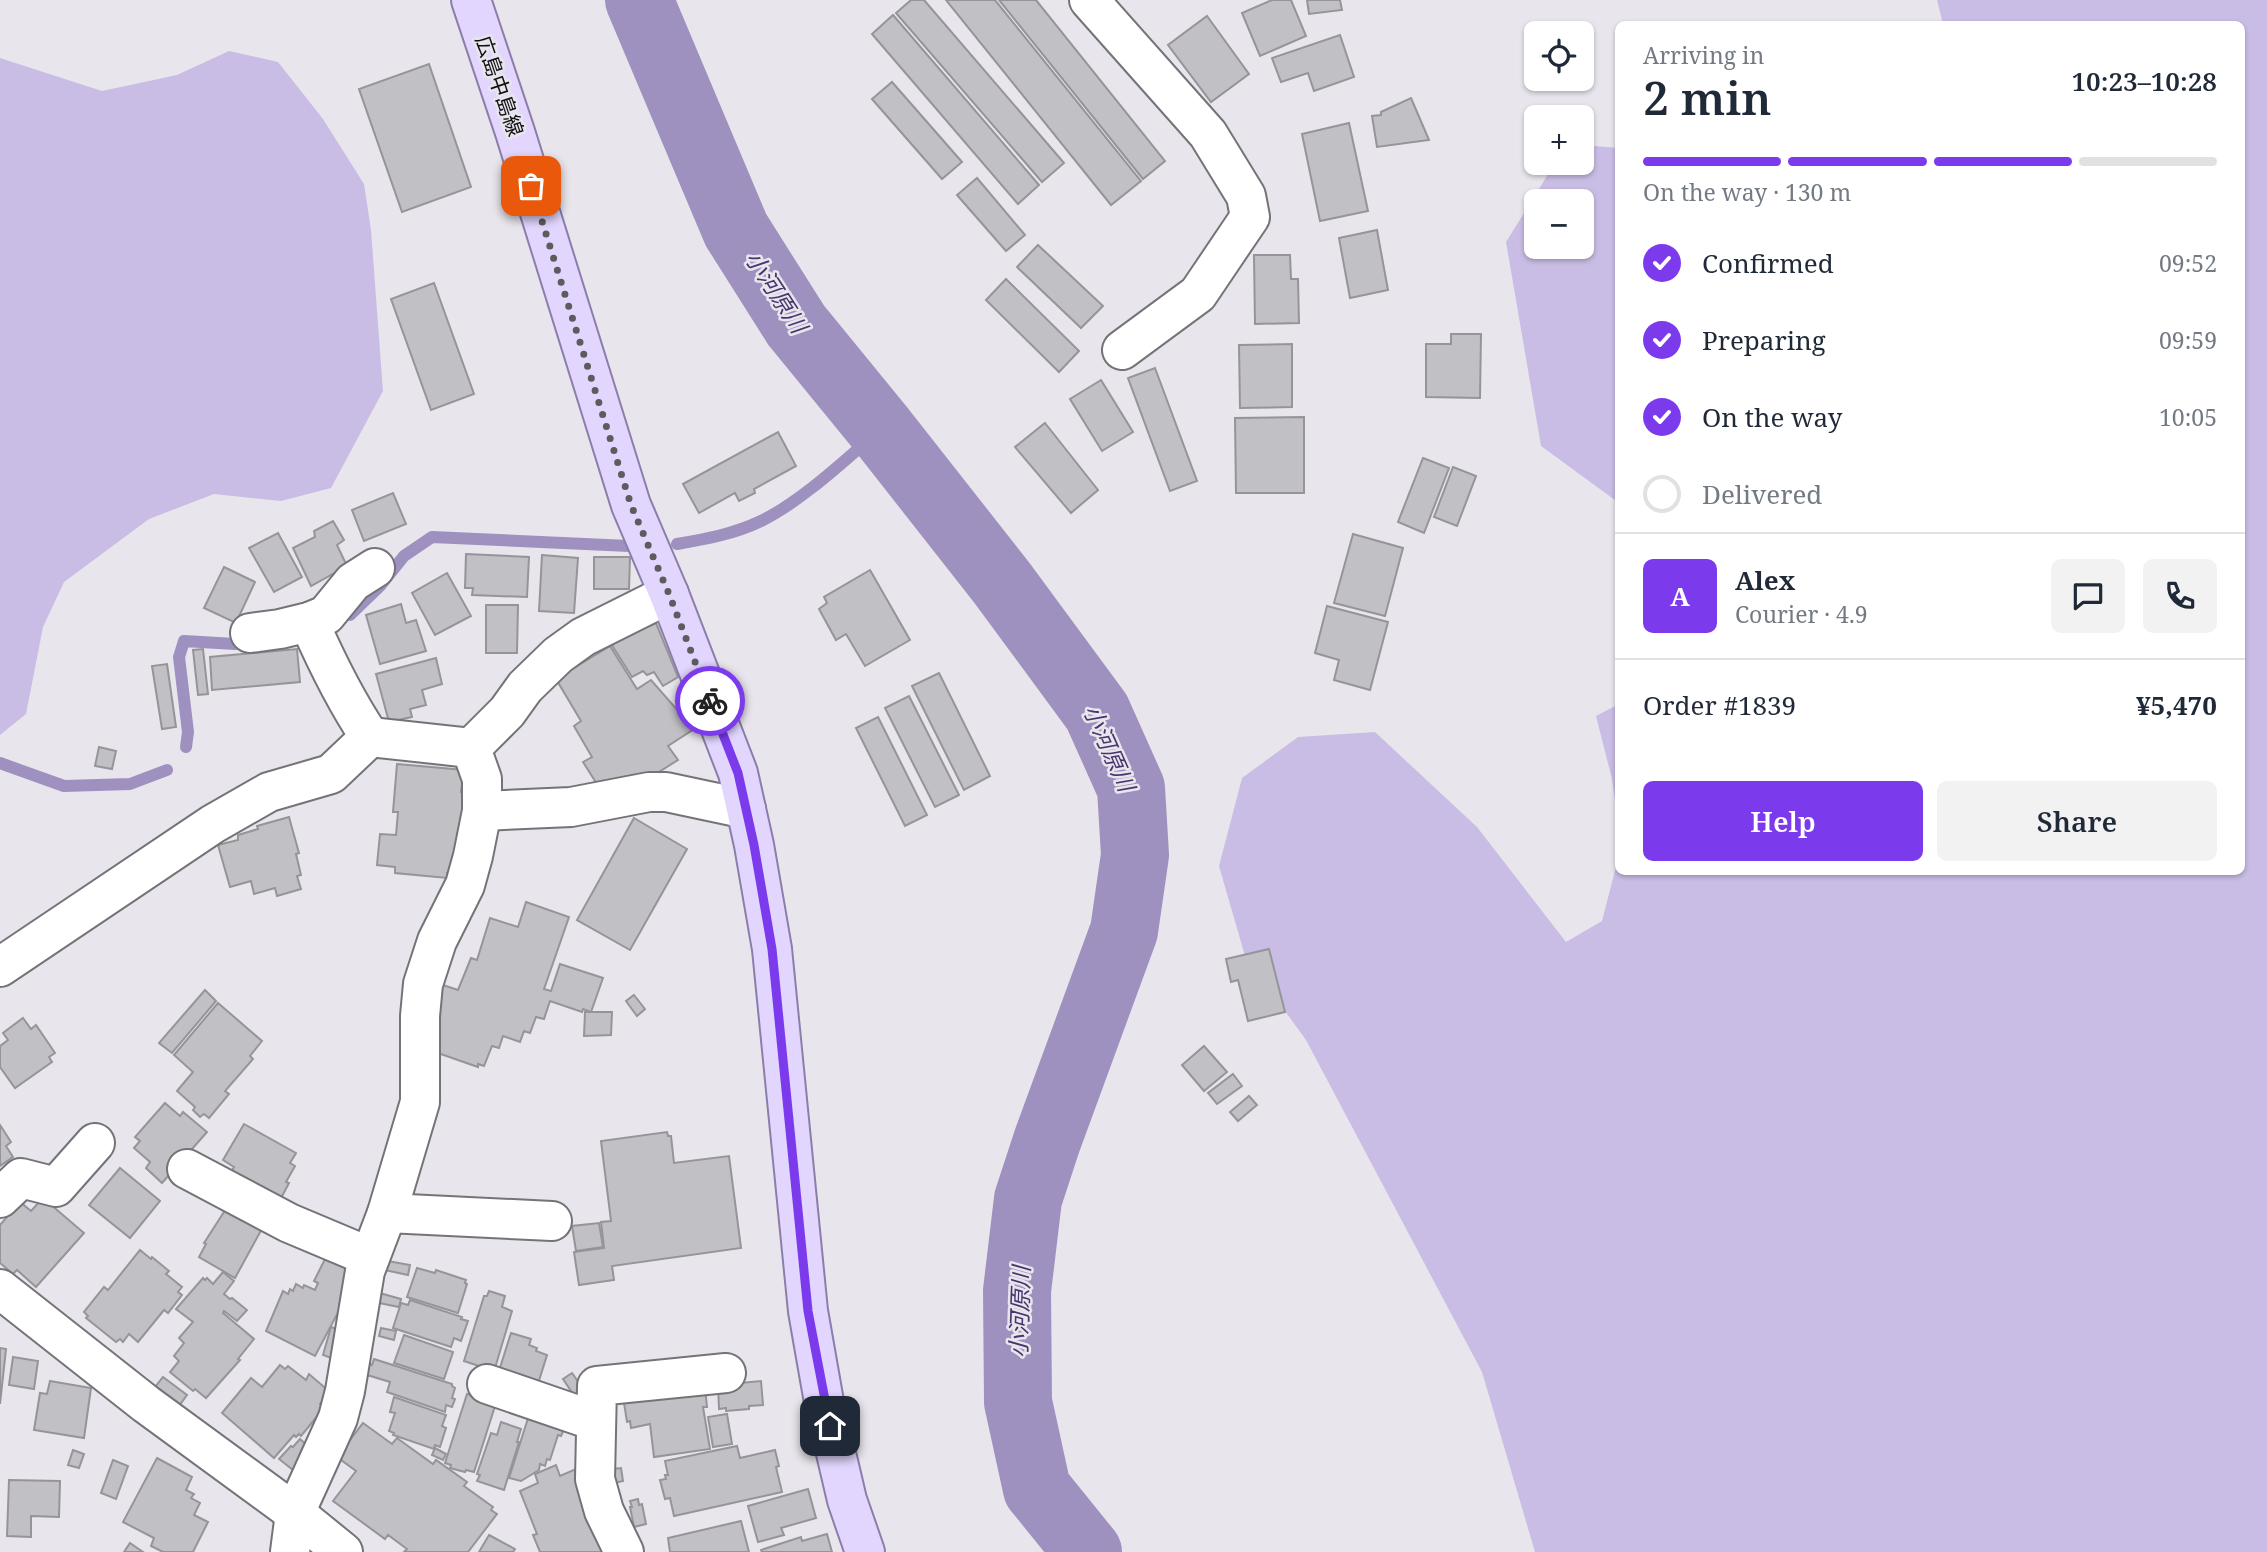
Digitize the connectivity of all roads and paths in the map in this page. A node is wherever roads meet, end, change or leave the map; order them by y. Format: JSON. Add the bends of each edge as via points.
{"nodes":[{"id":1,"x":471,"y":0,"type":"edge"},
{"id":2,"x":1089,"y":0,"type":"edge"},
{"id":3,"x":1122,"y":350,"type":"dead end"},
{"id":4,"x":375,"y":568,"type":"dead end"},
{"id":5,"x":669,"y":594,"type":"junction"},
{"id":6,"x":309,"y":622,"type":"junction"},
{"id":7,"x":250,"y":633,"type":"dead end"},
{"id":8,"x":370,"y":737,"type":"junction"},
{"id":9,"x":471,"y":748,"type":"junction"},
{"id":10,"x":746,"y":809,"type":"junction"},
{"id":11,"x":482,"y":811,"type":"junction"},
{"id":12,"x":0,"y":967,"type":"edge"},
{"id":13,"x":95,"y":1143,"type":"dead end"},
{"id":14,"x":187,"y":1169,"type":"dead end"},
{"id":15,"x":0,"y":1198,"type":"edge"},
{"id":16,"x":387,"y":1213,"type":"junction"},
{"id":17,"x":552,"y":1221,"type":"dead end"},
{"id":18,"x":370,"y":1257,"type":"junction"},
{"id":19,"x":0,"y":1289,"type":"edge"},
{"id":20,"x":726,"y":1373,"type":"dead end"},
{"id":21,"x":487,"y":1384,"type":"dead end"},
{"id":22,"x":595,"y":1421,"type":"junction"},
{"id":23,"x":295,"y":1513,"type":"junction"},
{"id":24,"x":290,"y":1552,"type":"edge"},
{"id":25,"x":343,"y":1552,"type":"edge"},
{"id":26,"x":624,"y":1552,"type":"edge"},
{"id":27,"x":865,"y":1552,"type":"edge"}],
"edges":[{"from":1,"to":5,"type":"main road","name":"広島中島線","via":[[631,505]]},
{"from":2,"to":3,"type":"street","via":[[1208,134],[1246,196],[1250,217],[1198,294]]},
{"from":4,"to":6,"type":"street","via":[[353,582],[326,615]]},
{"from":5,"to":9,"type":"street","via":[[583,637],[558,655]]},
{"from":5,"to":10,"type":"main road","name":"広島中島線","via":[[738,773]]},
{"from":6,"to":7,"type":"street"},
{"from":6,"to":8,"type":"street","via":[[334,678]]},
{"from":8,"to":9,"type":"street"},
{"from":8,"to":12,"type":"street","via":[[331,774],[269,792],[213,824]]},
{"from":9,"to":11,"type":"street","via":[[481,779]]},
{"from":10,"to":11,"type":"street","via":[[649,792],[571,807]]},
{"from":10,"to":27,"type":"main road","name":"広島中島線","via":[[772,949],[808,1311],[835,1451]]},
{"from":11,"to":16,"type":"street","via":[[465,885],[437,942],[423,984],[420,1102]]},
{"from":13,"to":15,"type":"street","via":[[56,1187],[21,1178]]},
{"from":14,"to":18,"type":"street","via":[[289,1223]]},
{"from":16,"to":17,"type":"street"},
{"from":16,"to":18,"type":"street"},
{"from":18,"to":23,"type":"street","via":[[338,1418]]},
{"from":19,"to":23,"type":"street"},
{"from":20,"to":22,"type":"street","via":[[597,1386]]},
{"from":21,"to":22,"type":"street"},
{"from":22,"to":26,"type":"street","via":[[595,1479]]},
{"from":23,"to":24,"type":"street"},
{"from":23,"to":25,"type":"street"}]}
